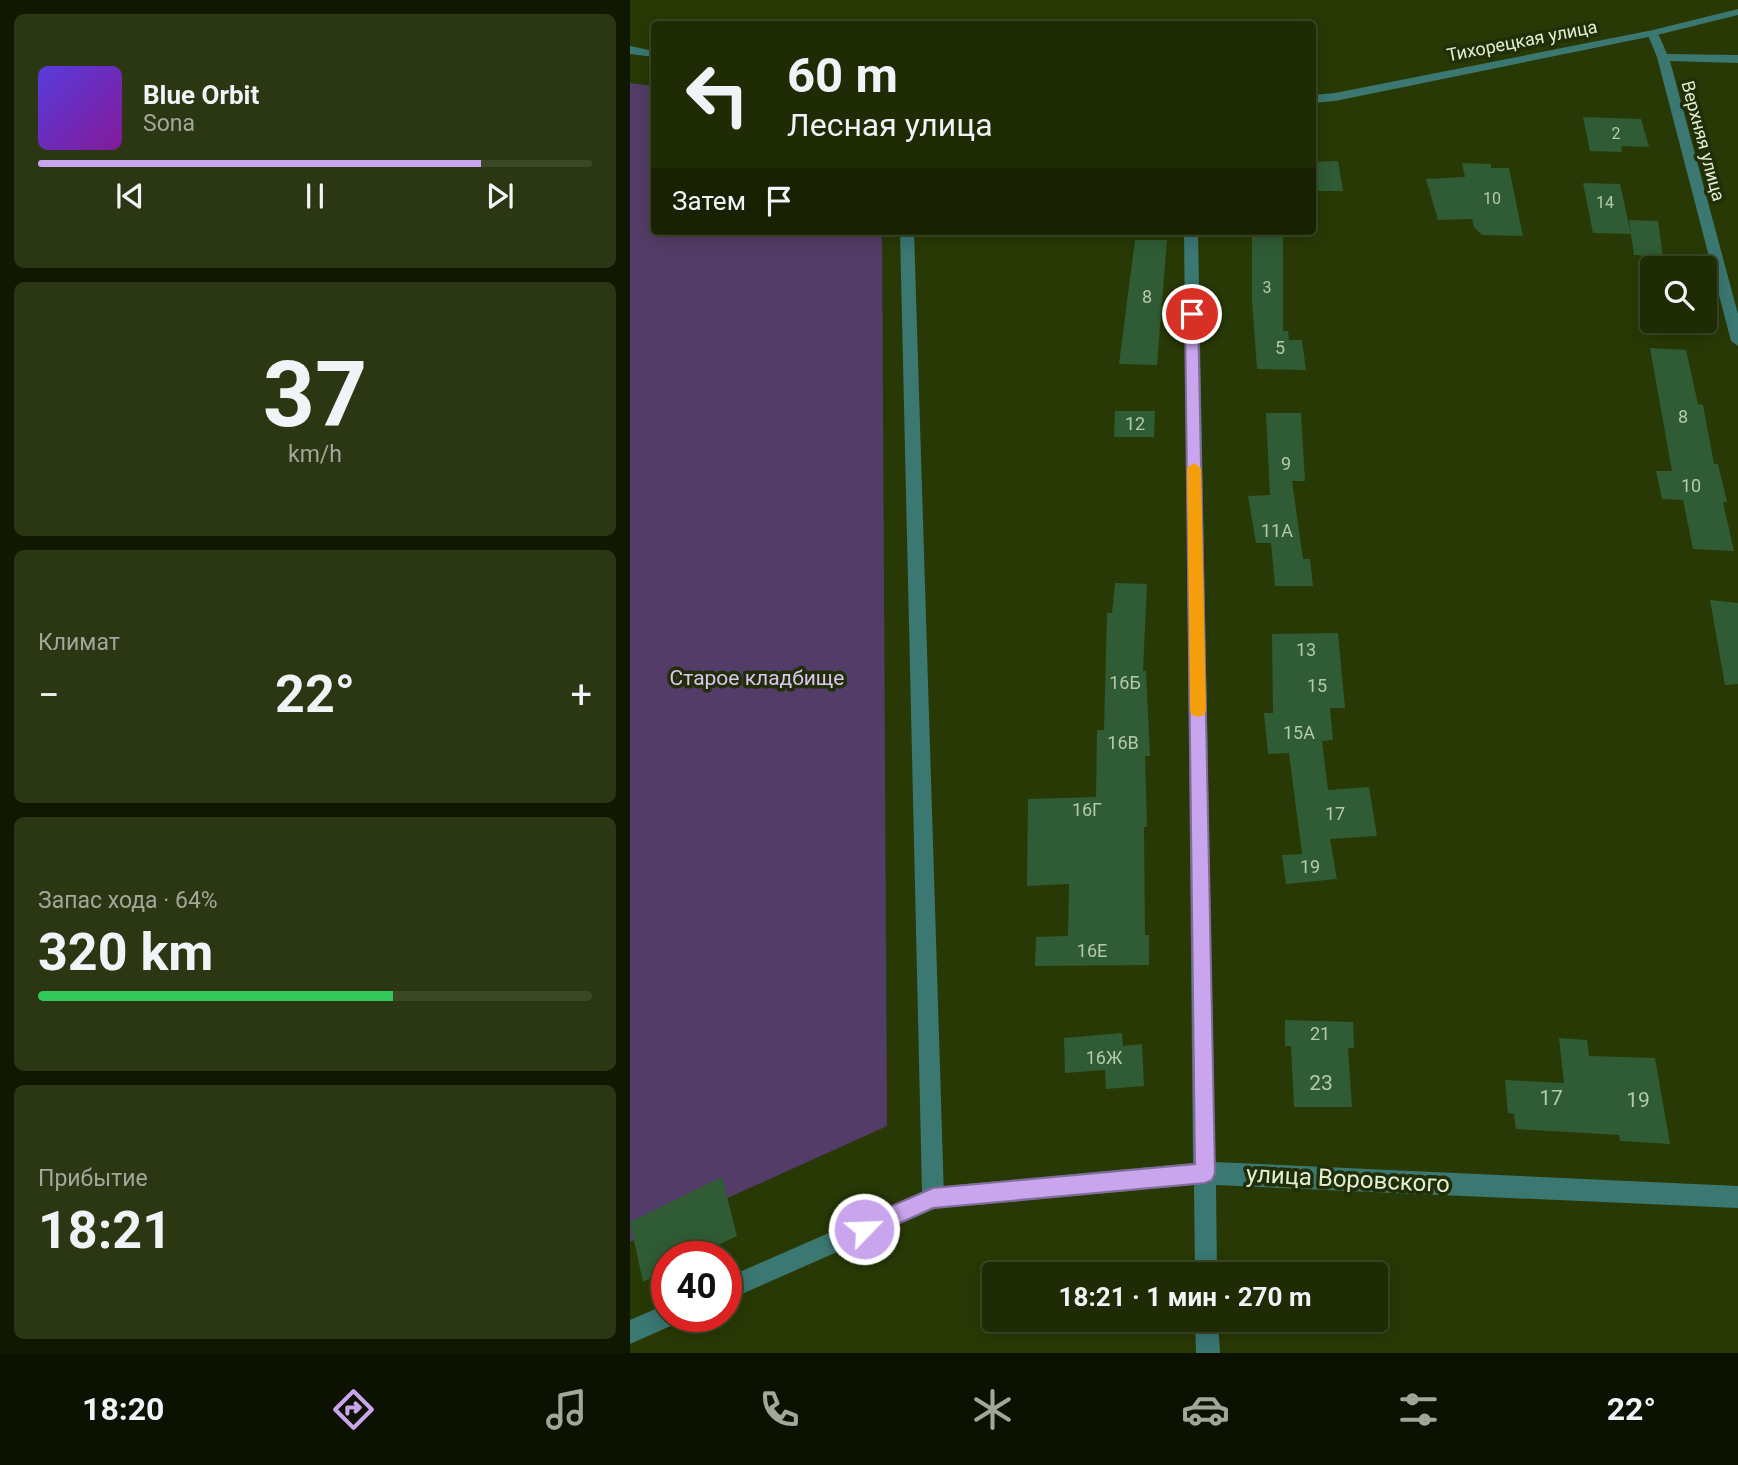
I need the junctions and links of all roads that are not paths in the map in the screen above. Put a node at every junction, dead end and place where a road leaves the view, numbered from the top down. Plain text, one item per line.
1 (1738, 12) edge
2 (1653, 33) junction
3 (630, 50) edge
4 (651, 54) edge
5 (1663, 57) junction
6 (1738, 59) edge
7 (1316, 99) edge
8 (907, 235) edge
9 (1191, 235) edge
10 (1738, 341) edge
11 (1205, 1173) junction
12 (1738, 1197) edge
13 (933, 1198) junction
14 (1206, 1262) edge
15 (742, 1283) edge
16 (651, 1323) edge
17 (630, 1332) edge
18 (1207, 1332) edge
19 (1208, 1353) edge

1 - 2 street, Тихорецкая улица
2 - 5 street, Верхняя улица
2 - 7 street, Тихорецкая улица
3 - 4 street
5 - 6 street
5 - 10 street, Верхняя улица
8 - 13 street
9 - 11 street
11 - 12 street, улица Воровского
11 - 13 street, улица Воровского
11 - 14 street
13 - 15 street, улица Воровского
16 - 17 street
18 - 19 street

